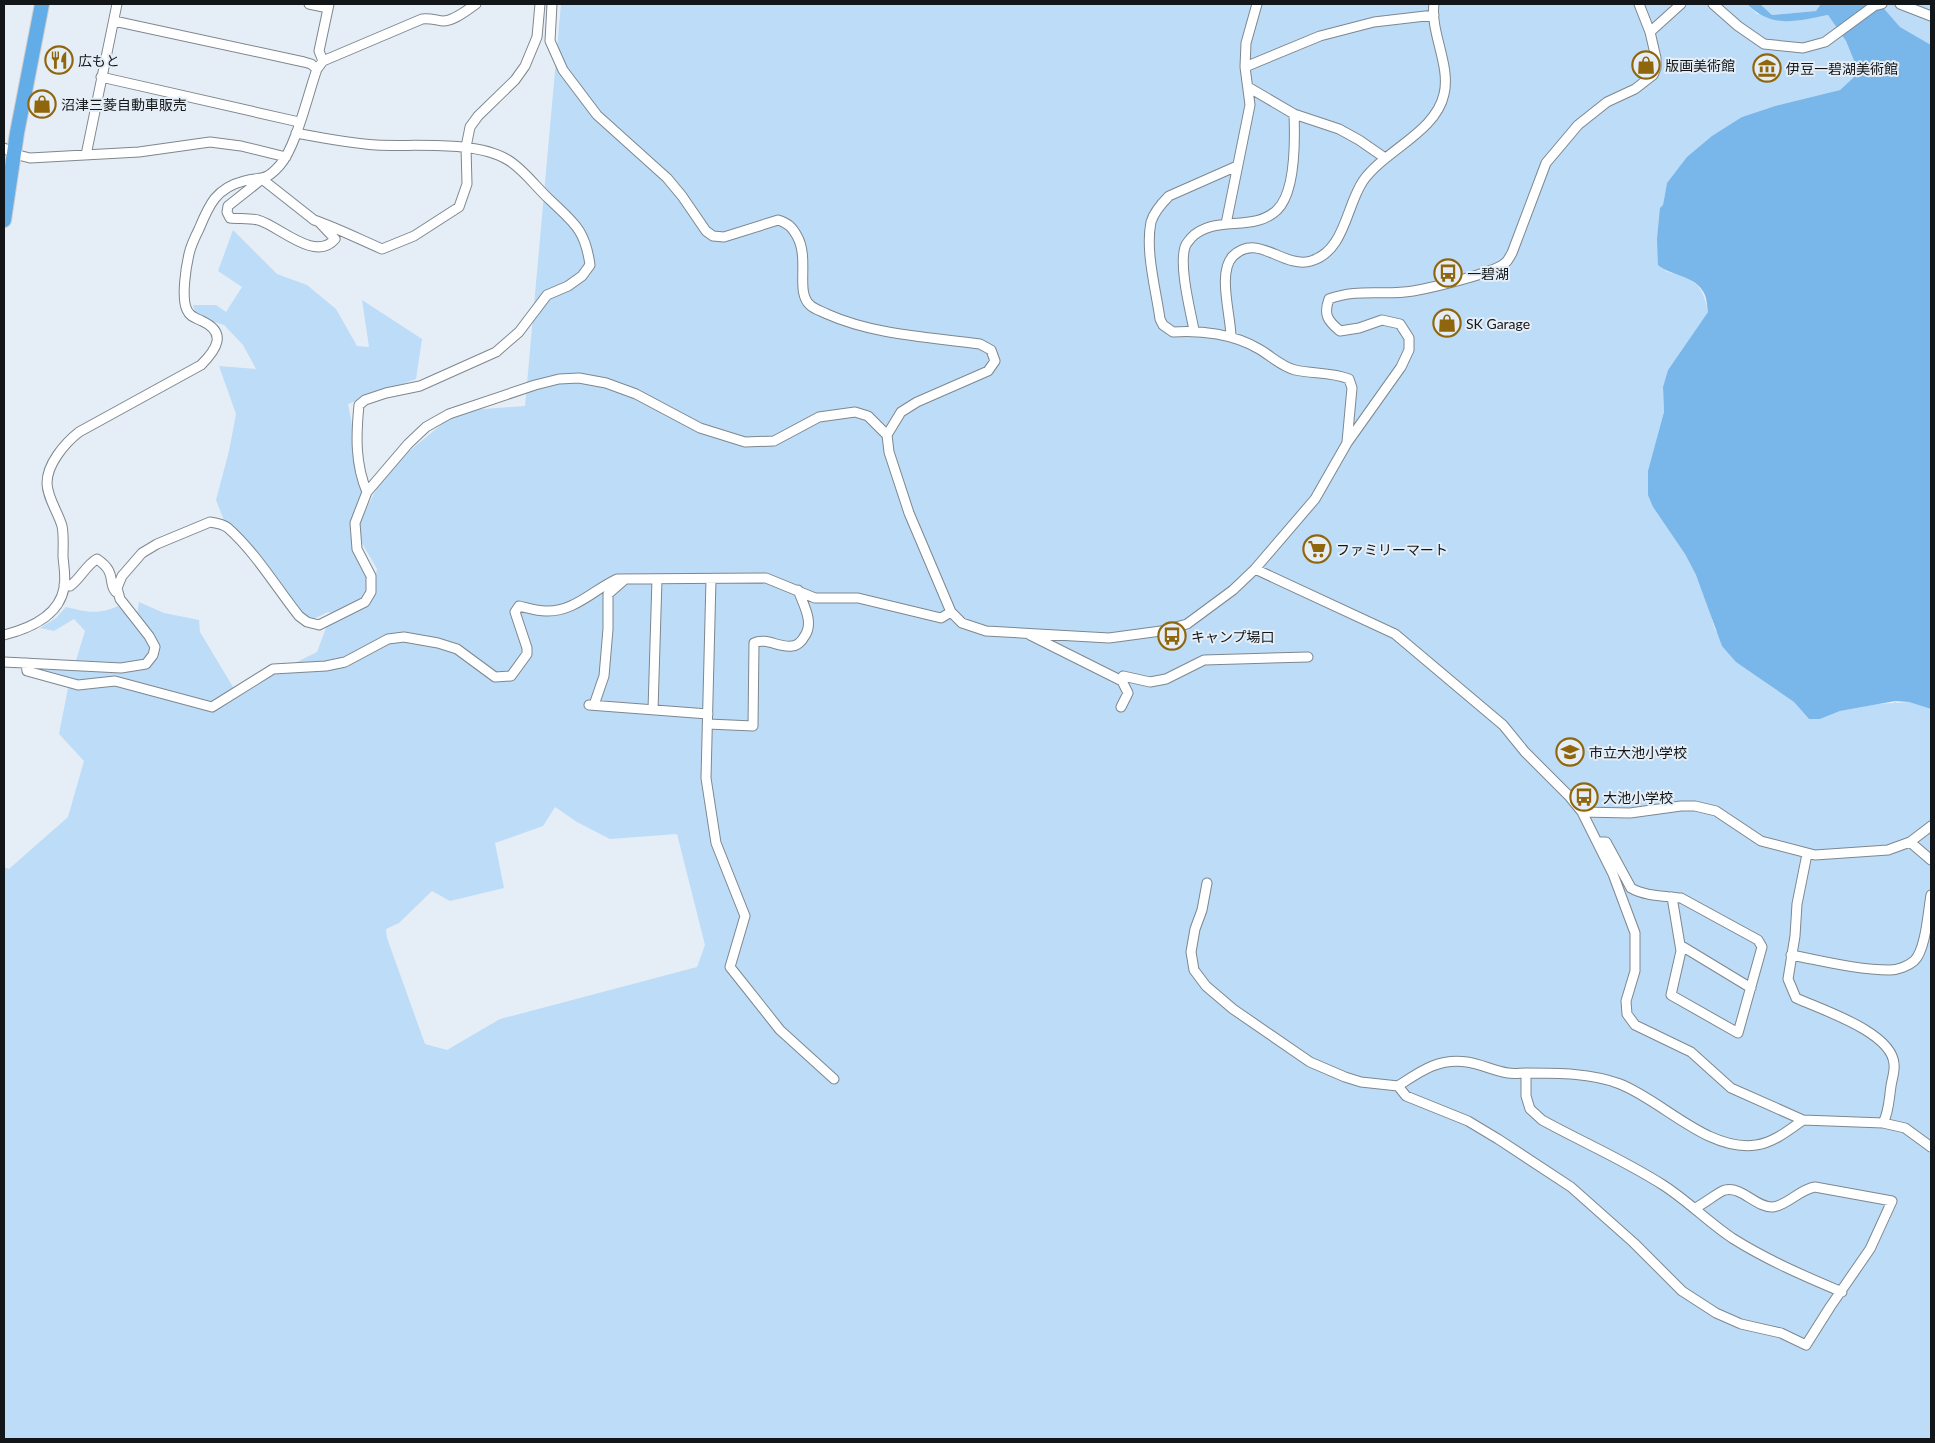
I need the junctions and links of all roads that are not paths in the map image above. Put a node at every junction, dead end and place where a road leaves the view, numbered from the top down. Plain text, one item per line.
1 (42, 4) edge
2 (117, 4) edge
3 (309, 4) edge
4 (476, 4) edge
5 (540, 4) edge
6 (552, 4) edge
7 (1257, 4) edge
8 (1434, 4) edge
9 (1639, 4) edge
10 (1682, 4) edge
11 (1712, 4) edge
12 (1900, 4) edge
13 (1878, 5) edge
14 (328, 6) edge
15 (1434, 15) junction
16 (1931, 16) edge
17 (114, 20) junction
18 (1650, 32) junction
19 (322, 60) junction
20 (1245, 67) junction
21 (317, 69) junction
22 (101, 77) junction
23 (1248, 87) junction
24 (1294, 114) junction
25 (299, 122) junction
26 (296, 133) junction
27 (466, 147) junction
28 (9, 151) edge
29 (86, 155) junction
30 (286, 157) junction
31 (1384, 158) junction
32 (1237, 166) junction
33 (262, 179) junction
34 (4, 220) edge
35 (319, 222) junction
36 (1226, 224) junction
37 (1194, 330) junction
38 (1231, 337) junction
39 (887, 435) junction
40 (1347, 443) junction
41 (367, 492) junction
42 (1255, 569) junction
43 (658, 579) junction
44 (711, 579) junction
45 (624, 580) junction
46 (64, 585) junction
47 (798, 590) junction
48 (119, 594) junction
49 (951, 612) junction
50 (1028, 634) junction
51 (4, 635) edge
52 (1308, 657) dead end
53 (4, 662) edge
54 (26, 663) junction
55 (1122, 681) junction
56 (1121, 707) dead end
57 (653, 710) junction
58 (708, 714) junction
59 (708, 724) junction
60 (1582, 812) junction
61 (1931, 826) edge
62 (1597, 842) junction
63 (1910, 842) junction
64 (1807, 854) junction
65 (1931, 860) edge
66 (1207, 883) dead end
67 (1931, 895) edge
68 (1672, 897) junction
69 (1680, 945) junction
70 (1791, 955) junction
71 (1751, 988) junction
72 (1526, 1073) junction
73 (834, 1079) dead end
74 (1398, 1086) junction
75 (1803, 1120) junction
76 (1883, 1123) junction
77 (1931, 1147) edge
78 (1695, 1208) junction
79 (1842, 1292) junction

1 - 28 highway
2 - 17 street
3 - 14 street
4 - 19 street
5 - 27 street
6 - 39 street
7 - 20 street
8 - 15 street
9 - 18 street
10 - 18 street
11 - 13 street
12 - 16 street
14 - 19 street
15 - 20 street
15 - 31 street
17 - 21 street
17 - 22 street
18 - 40 street
19 - 21 street
20 - 23 street
21 - 25 street
22 - 25 street
22 - 29 street
23 - 24 street
23 - 32 street
24 - 31 street
24 - 36 street
25 - 26 street
26 - 27 street
26 - 30 street
27 - 35 street
27 - 41 street
28 - 29 street
28 - 34 highway
29 - 30 street
30 - 33 street
31 - 38 street
32 - 36 street
32 - 37 street
33 - 35 street
33 - 35 street
33 - 46 street
36 - 37 street
37 - 38 street
38 - 40 street
39 - 41 street
39 - 49 street
40 - 42 street
41 - 48 street
42 - 50 street
42 - 60 street
43 - 44 street
43 - 45 street
43 - 57 street
44 - 47 street
44 - 58 street
45 - 54 street
45 - 57 street
46 - 48 street
46 - 51 street
47 - 49 street
47 - 59 street
48 - 54 street
49 - 50 street
50 - 55 street
52 - 55 street
53 - 54 street
55 - 56 street
57 - 58 street
58 - 59 street
59 - 73 street
60 - 62 street
60 - 64 street
61 - 63 street
62 - 68 street
62 - 75 street
63 - 64 street
63 - 65 street
64 - 70 street
66 - 74 street
67 - 70 street
68 - 69 street
68 - 71 street
69 - 71 street
69 - 71 street
70 - 76 street
72 - 74 street
72 - 75 street
72 - 78 street
74 - 79 street
75 - 76 street
76 - 77 street
78 - 79 street
78 - 79 street

